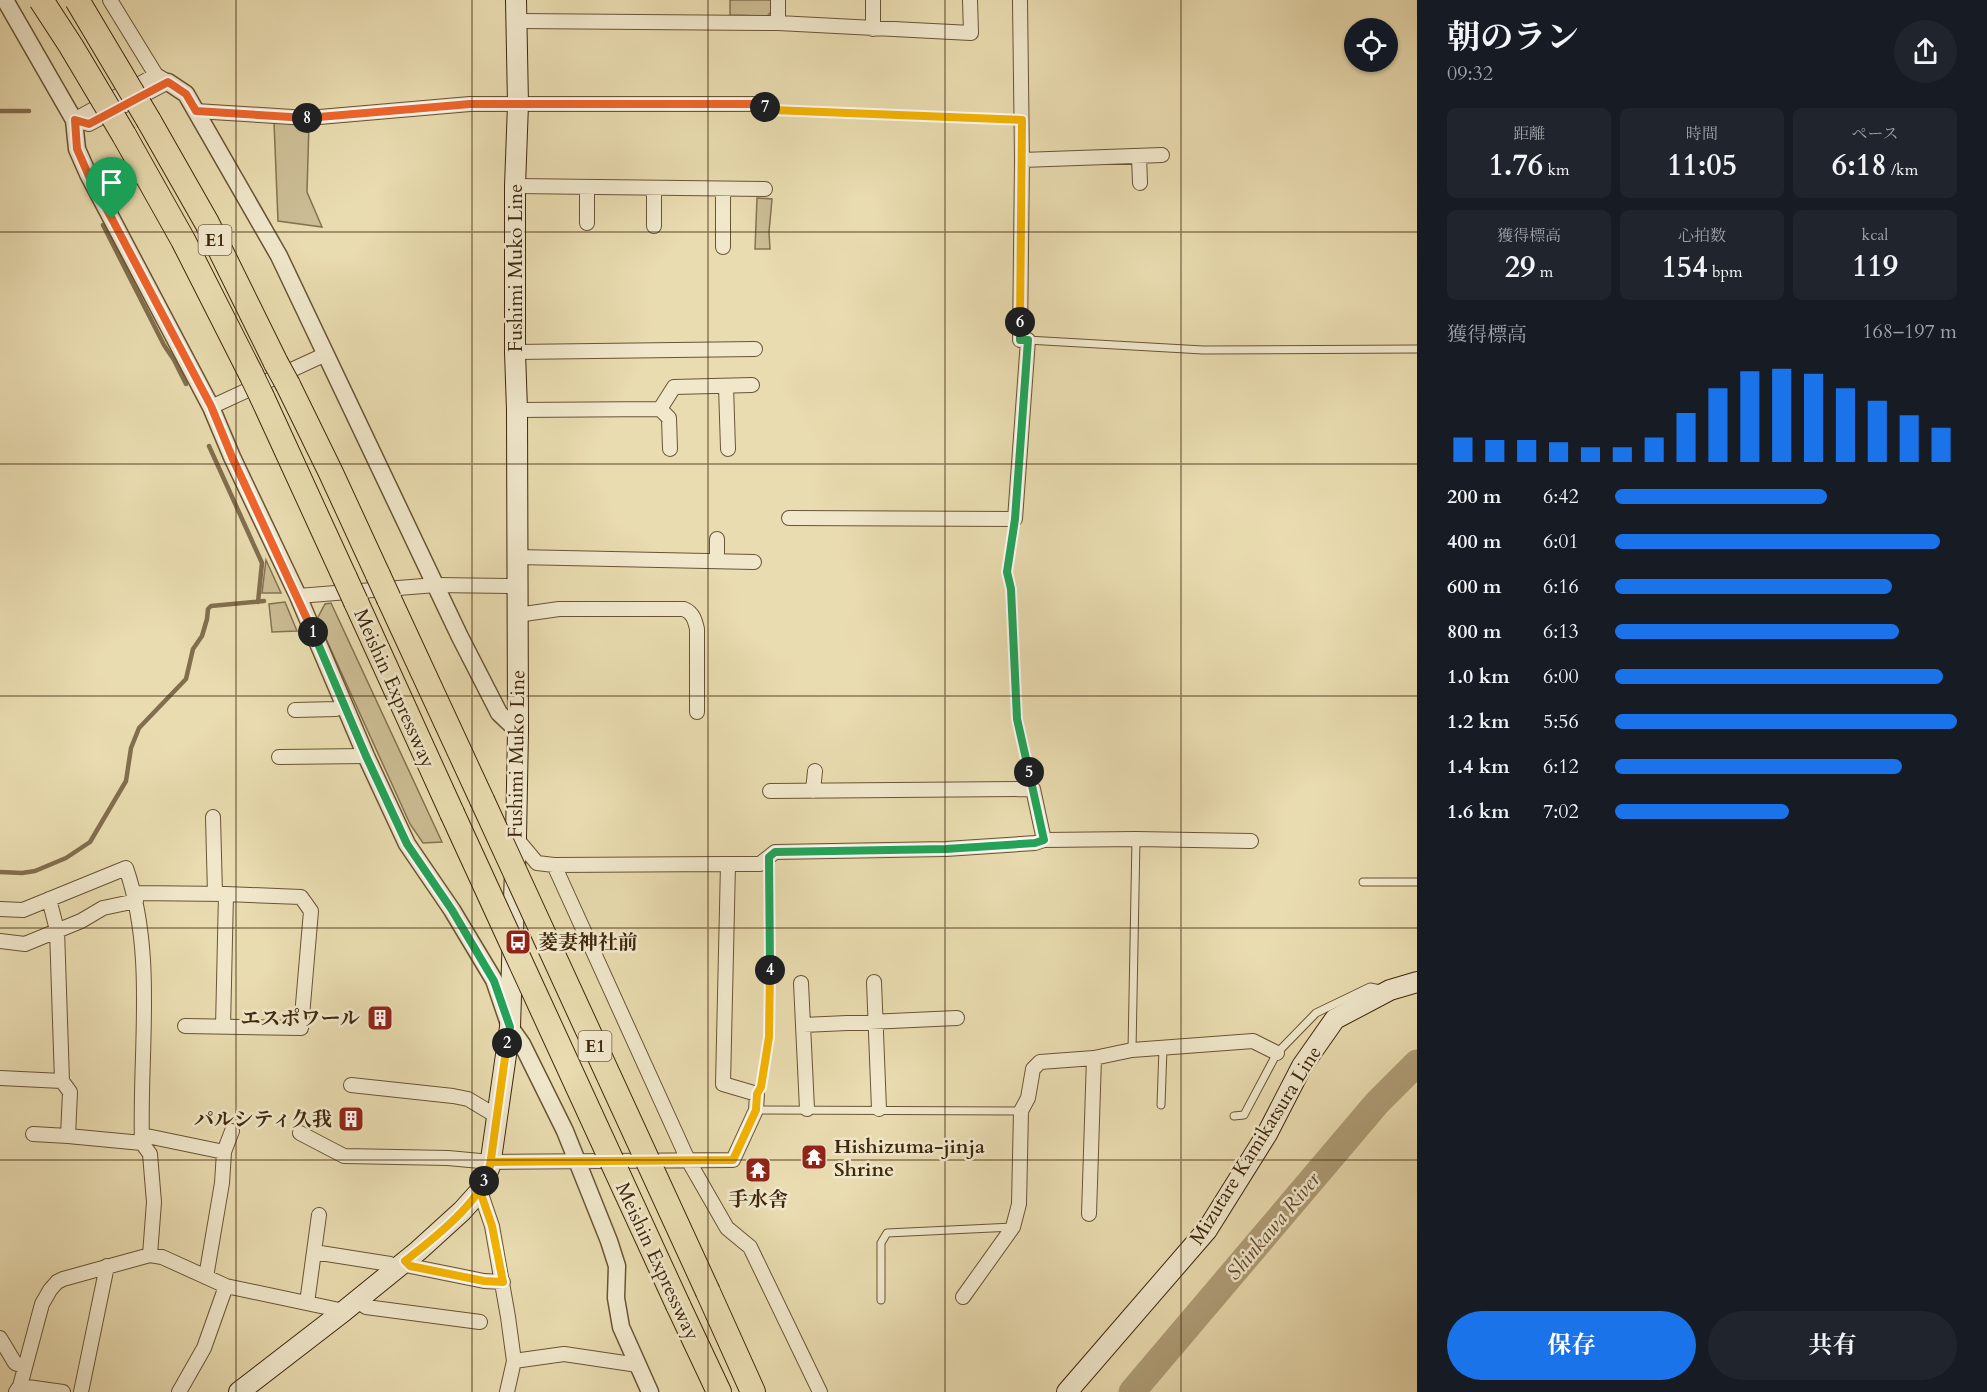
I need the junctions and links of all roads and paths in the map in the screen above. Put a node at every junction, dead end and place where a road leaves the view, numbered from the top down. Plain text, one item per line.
1 (5, 0) edge
2 (41, 0) edge
3 (77, 0) edge
4 (110, 0) edge
5 (516, 0) edge
6 (778, 0) edge
7 (873, 0) edge
8 (970, 0) edge
9 (1020, 0) edge
10 (517, 21) junction
11 (778, 22) junction
12 (873, 29) junction
13 (162, 79) junction
14 (518, 104) junction
15 (758, 104) joint
16 (196, 111) junction
17 (75, 120) junction
18 (1022, 120) junction
19 (1162, 155) dead end
20 (1139, 156) junction
21 (1022, 160) junction
22 (1140, 183) dead end
23 (514, 186) junction
24 (587, 187) junction
25 (654, 188) junction
26 (723, 189) junction
27 (765, 189) dead end
28 (587, 223) dead end
29 (654, 226) dead end
30 (723, 247) dead end
31 (1024, 340) junction
32 (755, 349) dead end
33 (1417, 349) edge
34 (514, 352) junction
35 (326, 354) junction
36 (752, 385) dead end
37 (726, 386) junction
38 (211, 406) junction
39 (517, 410) junction
40 (660, 410) junction
41 (670, 449) dead end
42 (729, 449) dead end
43 (789, 518) dead end
44 (1015, 519) junction
45 (717, 539) dead end
46 (517, 557) junction
47 (717, 561) junction
48 (754, 562) dead end
49 (436, 585) junction
50 (517, 586) junction
51 (298, 596) junction
52 (517, 615) junction
53 (344, 705) junction
54 (295, 710) dead end
55 (697, 712) dead end
56 (518, 731) junction
57 (366, 756) junction
58 (279, 757) dead end
59 (815, 771) dead end
60 (1034, 789) junction
61 (770, 791) dead end
62 (813, 791) junction
63 (213, 817) dead end
64 (516, 837) junction
65 (1136, 839) junction
66 (1044, 840) junction
67 (1251, 841) dead end
68 (769, 857) junction
69 (729, 864) junction
70 (554, 865) junction
71 (1363, 882) dead end
72 (1417, 882) edge
73 (221, 894) junction
74 (136, 897) junction
75 (49, 899) junction
76 (0, 909) edge
77 (57, 930) junction
78 (0, 941) edge
79 (874, 982) dead end
80 (801, 983) dead end
81 (1408, 983) edge
82 (957, 1018) dead end
83 (876, 1022) junction
84 (803, 1025) junction
85 (185, 1026) dead end
86 (223, 1027) junction
87 (510, 1027) junction
88 (1163, 1048) junction
89 (1132, 1050) junction
90 (1277, 1053) junction
91 (1094, 1058) junction
92 (0, 1078) edge
93 (62, 1081) junction
94 (351, 1085) dead end
95 (757, 1094) junction
96 (1161, 1105) dead end
97 (807, 1109) junction
98 (879, 1109) junction
99 (756, 1110) junction
100 (1021, 1111) junction
101 (1234, 1116) dead end
102 (498, 1117) junction
103 (232, 1131) dead end
104 (300, 1133) dead end
105 (33, 1134) dead end
106 (68, 1136) junction
107 (142, 1139) junction
108 (224, 1152) junction
109 (688, 1160) junction
110 (577, 1161) junction
111 (491, 1162) junction
112 (480, 1191) junction
113 (1089, 1214) dead end
114 (319, 1215) dead end
115 (1013, 1227) junction
116 (314, 1252) junction
117 (150, 1255) junction
118 (107, 1266) junction
119 (400, 1266) junction
120 (206, 1276) junction
121 (503, 1282) junction
122 (226, 1286) junction
123 (963, 1297) dead end
124 (881, 1300) dead end
125 (306, 1303) junction
126 (351, 1306) junction
127 (480, 1322) dead end
128 (0, 1338) edge
129 (514, 1361) junction
130 (638, 1365) junction
131 (25, 1367) junction
132 (18, 1389) edge
133 (63, 1392) edge
134 (81, 1392) edge
135 (179, 1392) edge
136 (239, 1392) edge
137 (507, 1392) edge
138 (651, 1392) edge
139 (719, 1392) edge
140 (753, 1392) edge
141 (820, 1392) edge
142 (1067, 1392) edge

1 - 17 street
2 - 139 highway, Meishin Expressway / E1, bridge
3 - 140 highway, Meishin Expressway / E1, bridge
4 - 13 street
5 - 10 main road, Fushimi Muko Line
6 - 11 street
7 - 12 street
8 - 12 street
9 - 18 street
10 - 11 street
10 - 14 main road, Fushimi Muko Line
11 - 12 street
13 - 16 street
13 - 17 street
14 - 15 street
14 - 16 street
14 - 23 main road, Fushimi Muko Line
15 - 18 lane
16 - 35 street
17 - 38 street
18 - 21 street
19 - 20 street
20 - 21 street
20 - 22 street
21 - 31 street
23 - 24 street
23 - 34 main road, Fushimi Muko Line
24 - 25 street
24 - 28 street
25 - 26 street
25 - 29 street
26 - 27 street
26 - 30 street
31 - 33 lane
31 - 44 street
32 - 34 street
34 - 39 main road, Fushimi Muko Line
35 - 38 street
35 - 49 street
36 - 37 street
37 - 40 street
37 - 42 street
38 - 51 street
39 - 40 street
39 - 46 main road, Fushimi Muko Line
40 - 41 street
43 - 44 street
44 - 60 lane
45 - 47 street
46 - 47 street
46 - 50 main road, Fushimi Muko Line
47 - 48 street
49 - 50 street
49 - 51 street
49 - 56 street
50 - 52 main road, Fushimi Muko Line
51 - 53 street
52 - 55 street
52 - 56 main road, Fushimi Muko Line
53 - 54 street
53 - 57 street
56 - 64 main road, Fushimi Muko Line
57 - 58 street
57 - 87 street
59 - 62 street
60 - 62 street
60 - 66 street
61 - 62 street
63 - 73 street
64 - 70 street
64 - 87 main road, Fushimi Muko Line
65 - 66 street
65 - 67 street
65 - 89 lane
66 - 68 street
68 - 69 street
68 - 95 lane
69 - 70 street
69 - 95 street
70 - 109 street
71 - 72 lane
73 - 74 street
73 - 86 street
73 - 86 street
74 - 75 street
74 - 77 street
74 - 107 street
75 - 76 street
75 - 77 street
77 - 78 street
77 - 93 street
79 - 83 street
80 - 84 street
81 - 90 lane
81 - 142 main road, Mizutare Kamikatsura Line
82 - 83 street
83 - 84 street
83 - 98 street
84 - 97 street
85 - 86 street
87 - 102 main road, Fushimi Muko Line
87 - 110 street
88 - 89 street
88 - 90 street
88 - 96 lane
89 - 91 street
90 - 101 lane
91 - 100 street
91 - 113 street
92 - 93 street
93 - 106 street
94 - 102 street
95 - 99 street
97 - 98 lane
97 - 99 lane
98 - 100 lane
99 - 109 street
100 - 115 street
102 - 111 main road, Fushimi Muko Line
103 - 108 street
104 - 111 street
105 - 106 street
106 - 107 street
107 - 108 street
107 - 117 street
108 - 120 street
109 - 110 street
109 - 141 street
110 - 111 street
110 - 130 street
111 - 112 main road, Fushimi Muko Line
112 - 119 main road, Fushimi Muko Line
112 - 121 street
114 - 116 street
115 - 123 street
115 - 124 lane
116 - 119 street
116 - 125 street
117 - 118 street
117 - 120 street
118 - 131 street
118 - 134 street
119 - 121 street
119 - 126 main road, Fushimi Muko Line
120 - 122 street
121 - 129 street
122 - 125 street
122 - 135 street
125 - 126 street
126 - 127 street
126 - 136 main road, Fushimi Muko Line
128 - 131 street
129 - 130 street
129 - 137 street
130 - 138 street
131 - 132 street
132 - 133 street

